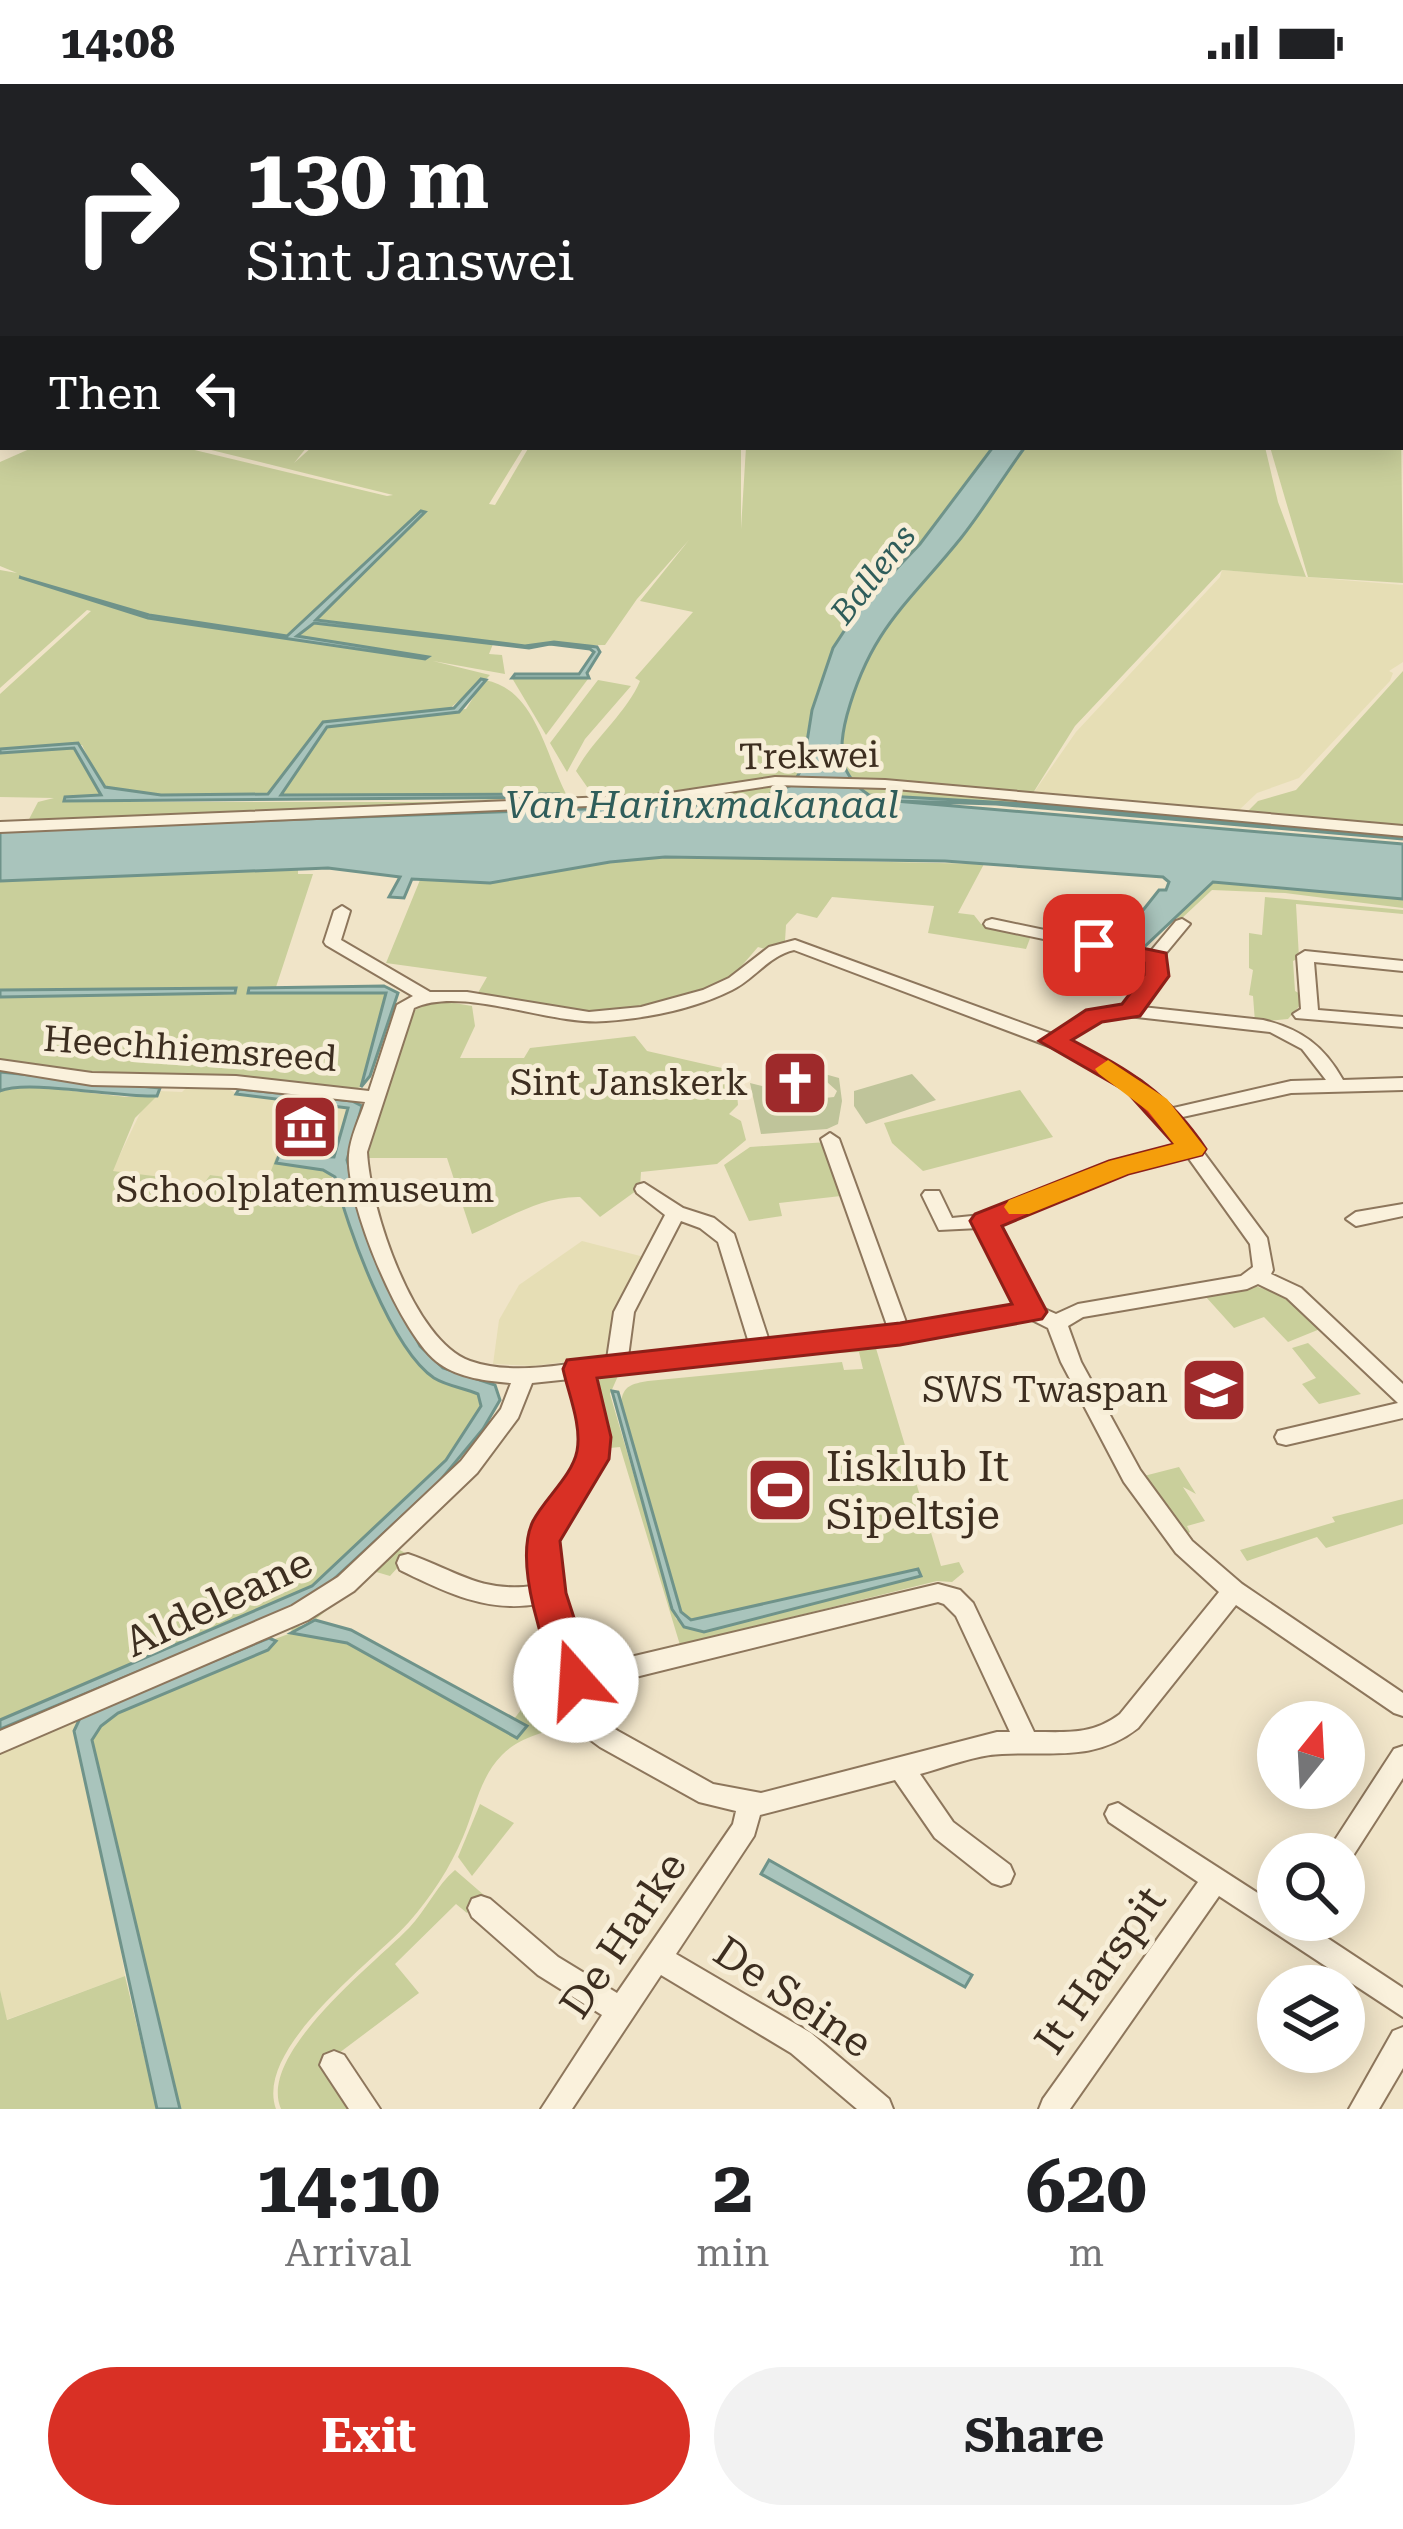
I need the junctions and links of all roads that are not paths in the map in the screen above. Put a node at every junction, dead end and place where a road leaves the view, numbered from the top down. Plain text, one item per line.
1 (0, 827) edge
2 (1403, 831) edge
3 (342, 911) dead end
4 (992, 924) dead end
5 (1182, 924) dead end
6 (1157, 958) junction
7 (1403, 966) edge
8 (424, 995) junction
9 (1131, 1010) junction
10 (1310, 1012) junction
11 (1403, 1022) edge
12 (1287, 1030) junction
13 (1052, 1041) junction
14 (0, 1065) edge
15 (1403, 1084) edge
16 (1337, 1085) junction
17 (375, 1097) junction
18 (1167, 1115) junction
19 (830, 1139) dead end
20 (1192, 1149) junction
21 (644, 1189) dead end
22 (932, 1195) dead end
23 (1403, 1210) edge
24 (676, 1213) junction
25 (1356, 1219) dead end
26 (985, 1221) junction
27 (1258, 1276) junction
28 (1031, 1312) junction
29 (1057, 1323) junction
30 (900, 1334) junction
31 (761, 1348) junction
32 (617, 1363) junction
33 (578, 1369) junction
34 (524, 1376) junction
35 (1403, 1397) edge
36 (1403, 1410) edge
37 (1286, 1437) dead end
38 (408, 1563) dead end
39 (1234, 1591) junction
40 (548, 1593) junction
41 (576, 1680) junction
42 (1403, 1706) edge
43 (1026, 1741) junction
44 (0, 1742) edge
45 (1403, 1757) edge
46 (902, 1769) junction
47 (750, 1804) junction
48 (1118, 1814) dead end
49 (1354, 1833) edge
50 (1001, 1874) dead end
51 (1216, 1879) junction
52 (1257, 1903) edge
53 (481, 1908) dead end
54 (1316, 1941) edge
55 (658, 1958) junction
56 (1403, 2004) edge
57 (622, 2012) junction
58 (1403, 2041) edge
59 (334, 2065) dead end
60 (366, 2109) edge
61 (556, 2109) edge
62 (879, 2109) edge
63 (1053, 2109) edge
64 (1363, 2109) edge

1 - 2 street, Trekwei
3 - 8 street
4 - 6 street
5 - 6 street
6 - 9 street
7 - 10 street
8 - 13 street
8 - 17 street
9 - 12 street
9 - 13 street
10 - 11 street
10 - 12 street
12 - 16 street
13 - 18 street
14 - 17 street, Heechhiemsreed
15 - 16 street
16 - 18 street
17 - 34 street
18 - 20 street
19 - 30 street
20 - 26 street
20 - 27 street
21 - 24 street
22 - 26 street
23 - 25 street
24 - 31 street
24 - 32 street
26 - 28 street
27 - 29 street
27 - 35 street
28 - 29 street
28 - 30 street
29 - 39 street
30 - 31 street
31 - 32 street
32 - 33 street
33 - 34 street
33 - 40 street
34 - 44 street, Aldeleane
36 - 37 street
38 - 40 street
39 - 42 street
39 - 43 street
40 - 41 street
41 - 43 street
41 - 47 street
43 - 46 street
45 - 49 street
46 - 47 street
46 - 50 street
47 - 55 street, De Harke
48 - 51 street
51 - 52 street
51 - 63 street, It Harspit
53 - 57 street
54 - 56 street
55 - 57 street, De Harke
55 - 62 street, De Seine
57 - 61 street, De Harke
58 - 64 street
59 - 60 street

